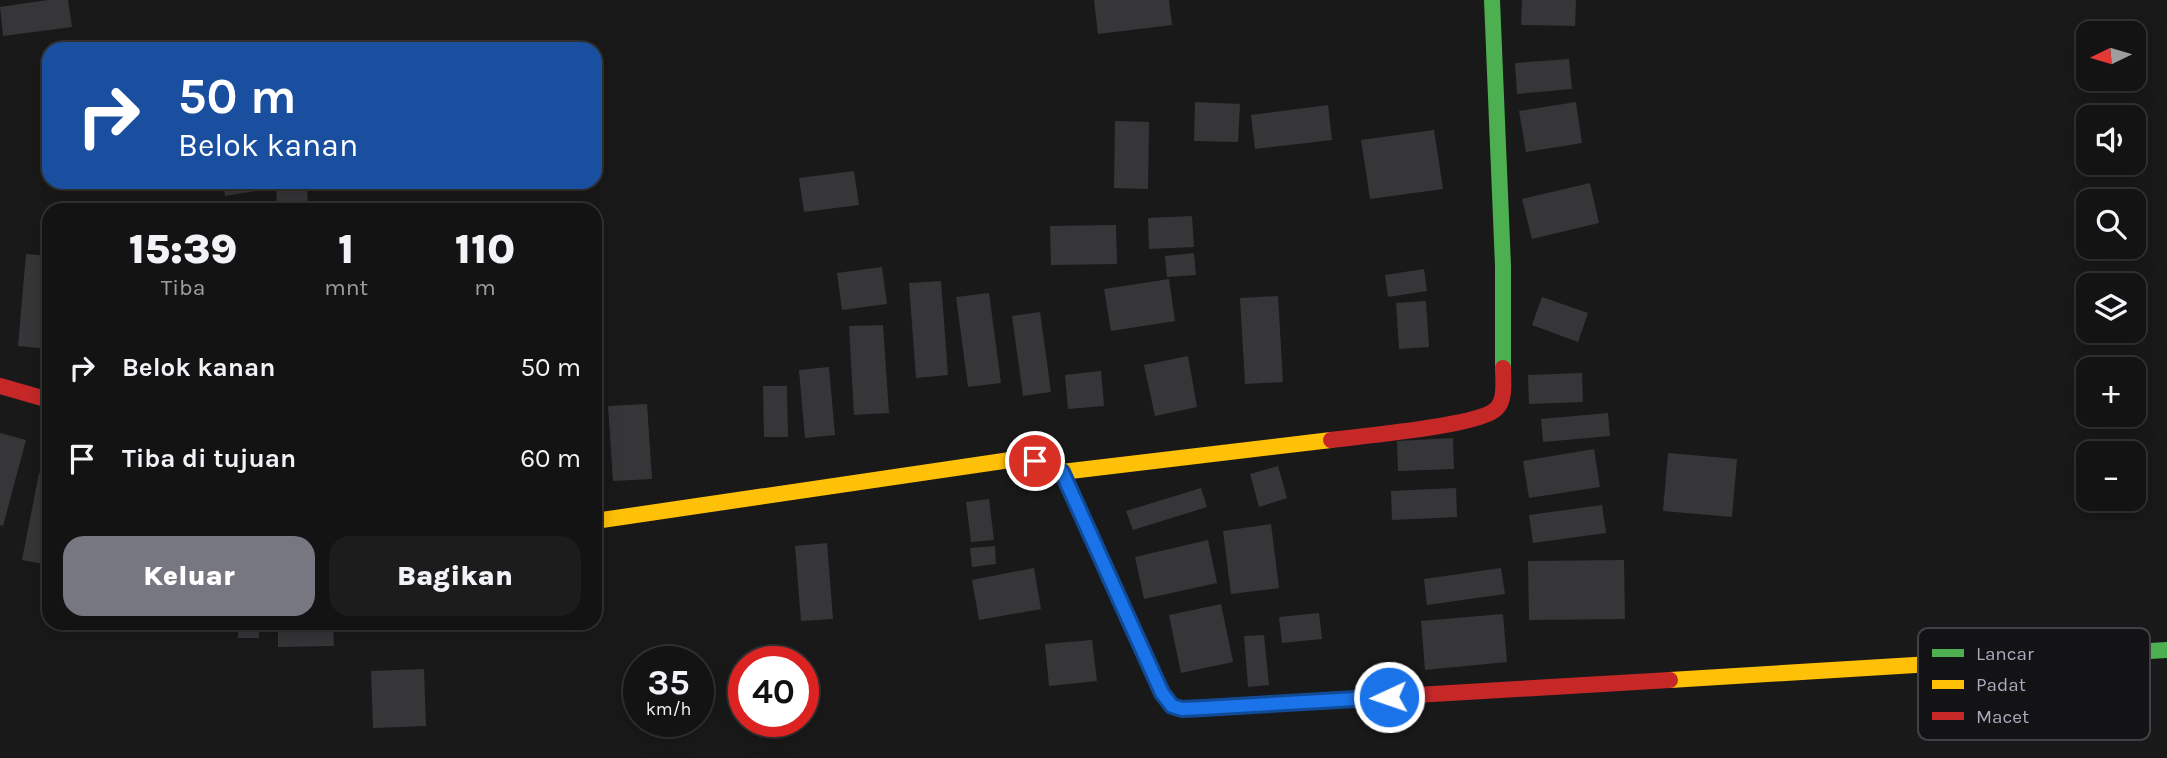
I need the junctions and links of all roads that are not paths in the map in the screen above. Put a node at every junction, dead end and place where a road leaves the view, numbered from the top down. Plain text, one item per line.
1 (1492, 0) edge
2 (0, 386) edge
3 (42, 398) edge
4 (1062, 472) junction
5 (602, 520) edge
6 (1918, 665) edge

1 - 4 street
2 - 3 street
4 - 5 street
4 - 6 street

